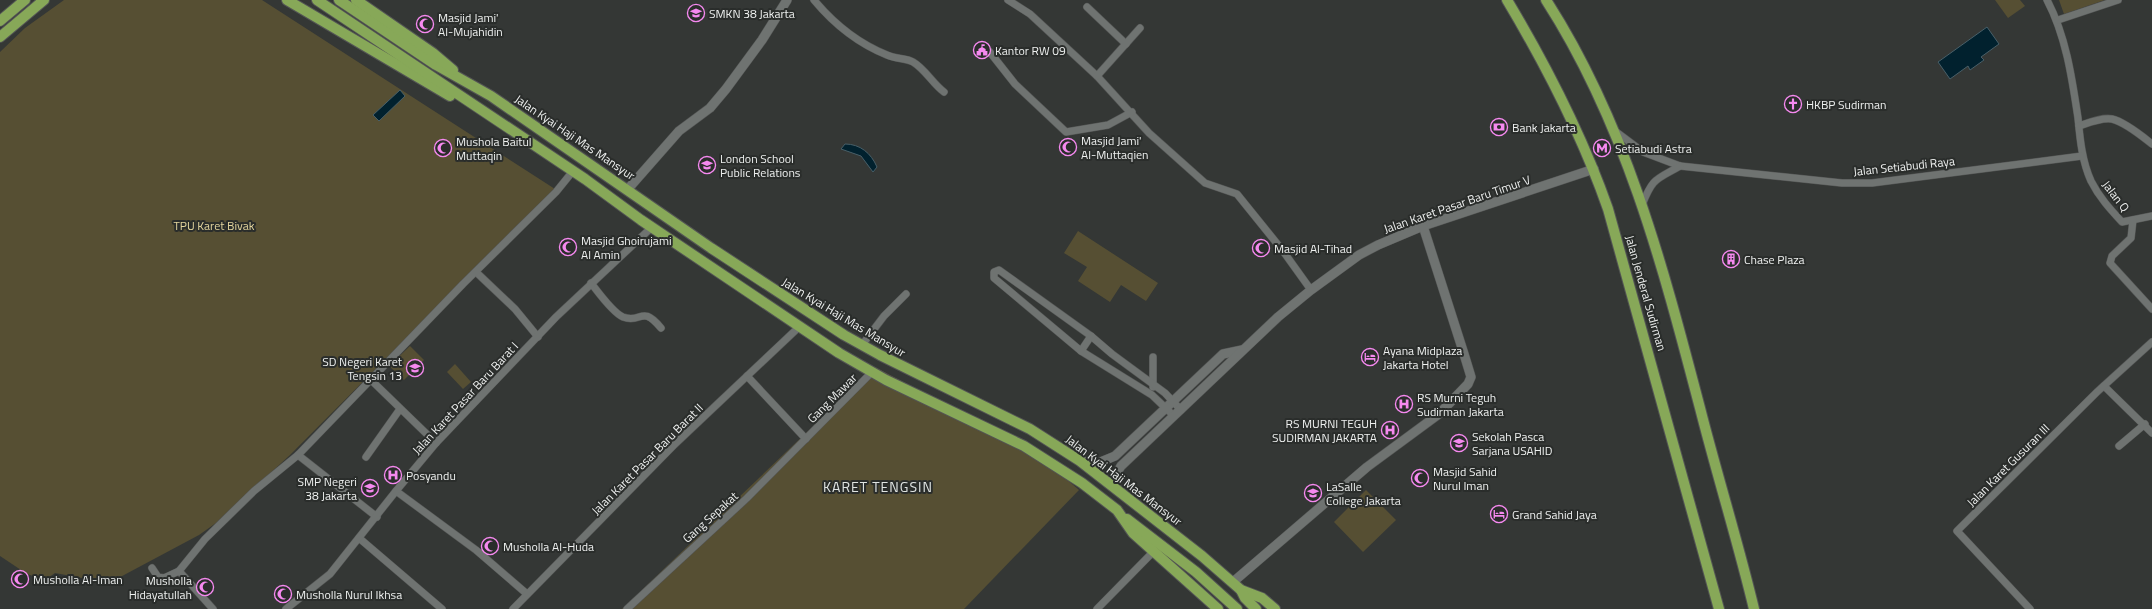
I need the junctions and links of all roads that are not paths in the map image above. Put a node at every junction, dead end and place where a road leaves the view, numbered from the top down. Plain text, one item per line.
1 (25, 0) edge
2 (44, 0) edge
3 (287, 0) edge
4 (317, 0) edge
5 (338, 0) edge
6 (356, 0) edge
7 (787, 0) edge
8 (814, 0) edge
9 (1008, 0) edge
10 (1507, 0) edge
11 (1546, 0) edge
12 (2047, 0) edge
13 (2118, 0) edge
14 (1087, 7) dead end
15 (0, 20) edge
16 (2058, 20) junction
17 (1140, 28) dead end
18 (0, 37) edge
19 (1126, 44) junction
20 (989, 51) dead end
21 (1097, 76) junction
22 (462, 78) junction
23 (944, 92) dead end
24 (484, 112) junction
25 (1132, 112) junction
26 (2079, 126) junction
27 (1613, 130) junction
28 (2152, 144) edge
29 (2082, 156) junction
30 (1680, 166) junction
31 (1594, 169) junction
32 (573, 171) junction
33 (628, 189) junction
34 (1642, 205) junction
35 (2152, 216) edge
36 (2133, 220) junction
37 (1423, 226) junction
38 (652, 227) junction
39 (476, 272) junction
40 (591, 283) junction
41 (1016, 283) junction
42 (1311, 290) junction
43 (1009, 291) junction
44 (906, 294) dead end
45 (2152, 310) edge
46 (799, 327) junction
47 (661, 328) dead end
48 (1091, 336) junction
49 (538, 337) junction
50 (2152, 342) edge
51 (862, 345) junction
52 (1082, 350) junction
53 (1242, 350) junction
54 (1112, 354) junction
55 (1153, 357) dead end
56 (1106, 365) junction
57 (872, 372) junction
58 (747, 376) junction
59 (370, 379) junction
60 (1153, 384) junction
61 (2104, 386) junction
62 (1152, 395) junction
63 (1169, 405) junction
64 (400, 409) junction
65 (1177, 413) junction
66 (2144, 424) junction
67 (2152, 433) edge
68 (806, 439) junction
69 (436, 443) junction
70 (2119, 446) dead end
71 (298, 455) junction
72 (366, 458) dead end
73 (1080, 461) junction
74 (1110, 484) junction
75 (396, 491) junction
76 (1117, 510) junction
77 (377, 516) junction
78 (359, 538) junction
79 (1154, 551) junction
80 (152, 568) dead end
81 (179, 571) junction
82 (1233, 582) junction
83 (1241, 590) junction
84 (527, 594) junction
85 (213, 609) edge
86 (286, 609) edge
87 (442, 609) edge
88 (513, 609) edge
89 (627, 609) edge
90 (1097, 609) edge
91 (1218, 609) edge
92 (1237, 609) edge
93 (1256, 609) edge
94 (1275, 609) edge
95 (1719, 609) edge
96 (1754, 609) edge
97 (2030, 609) edge

1 - 15 main road
2 - 18 main road
3 - 24 main road
4 - 24 main road
5 - 22 main road, Jalan Kyai Haji Mas Mansyur
6 - 22 main road, Jalan Kyai Haji Mas Mansyur
7 - 33 street
8 - 23 street
9 - 21 street
10 - 31 main road, Jalan Jenderal Sudirman
11 - 27 main road, Jalan Jenderal Sudirman
12 - 16 street
13 - 16 street
14 - 19 street
16 - 26 street
17 - 19 street
19 - 21 street
20 - 25 street
21 - 25 street
22 - 33 main road, Jalan Kyai Haji Mas Mansyur
24 - 32 main road
25 - 42 street
26 - 28 street
26 - 29 street
27 - 30 street, Jalan Setiabudi Raya
27 - 34 main road, Jalan Jenderal Sudirman
29 - 30 street, Jalan Setiabudi Raya
29 - 36 street, Jalan Q
30 - 34 street
31 - 37 street, Jalan Karet Pasar Baru Timur V
31 - 95 main road, Jalan Jenderal Sudirman
32 - 38 main road
32 - 39 street
33 - 51 main road, Jalan Kyai Haji Mas Mansyur
34 - 96 main road, Jalan Jenderal Sudirman
35 - 36 street, Jalan Q
36 - 45 street
37 - 42 street, Jalan Karet Pasar Baru Timur V
37 - 82 street
38 - 40 street, Jalan Karet Pasar Baru Barat I
38 - 46 main road
39 - 49 street
39 - 59 street
40 - 47 street
40 - 49 street, Jalan Karet Pasar Baru Barat I
41 - 43 street
41 - 43 street
41 - 48 street
42 - 53 street, Jalan Karet Pasar Baru Timur V
43 - 52 street
44 - 51 street
46 - 57 main road
46 - 58 street, Jalan Karet Pasar Baru Barat II
48 - 52 street
48 - 54 street
49 - 69 street, Jalan Karet Pasar Baru Barat I
50 - 61 street, Jalan Karet Gusuran III
51 - 73 main road, Jalan Kyai Haji Mas Mansyur
52 - 56 street
53 - 63 street, Jalan Karet Pasar Baru Timur V
53 - 65 street, Jalan Karet Pasar Baru Timur V
54 - 56 street
54 - 60 street
55 - 60 street
56 - 62 street
57 - 68 street, Gang Mawar
57 - 76 main road
58 - 68 street
58 - 84 street, Jalan Karet Pasar Baru Barat II
59 - 64 street
59 - 71 street
60 - 62 street
60 - 63 street
61 - 66 street
61 - 97 street, Jalan Karet Gusuran III
62 - 63 street
63 - 65 street
63 - 73 street, Jalan Karet Pasar Baru Timur V
64 - 69 street
64 - 72 street
65 - 74 street, Jalan Karet Pasar Baru Timur V
66 - 67 street
66 - 70 street
68 - 89 street, Gang Sepakat
69 - 75 street, Jalan Karet Pasar Baru Barat I
71 - 77 street
71 - 81 street
73 - 74 main road, Jalan Kyai Haji Mas Mansyur
74 - 82 main road, Jalan Kyai Haji Mas Mansyur
75 - 77 street, Jalan Karet Pasar Baru Barat I
75 - 84 street
76 - 79 main road
76 - 92 main road
77 - 78 street, Jalan Karet Pasar Baru Barat I
78 - 86 street, Jalan Karet Pasar Baru Barat I
78 - 87 street
79 - 90 street
79 - 91 main road
80 - 81 street
81 - 85 street
82 - 83 main road, Jalan Kyai Haji Mas Mansyur
83 - 93 main road
83 - 94 main road, Jalan Kyai Haji Mas Mansyur
84 - 88 street, Jalan Karet Pasar Baru Barat II

